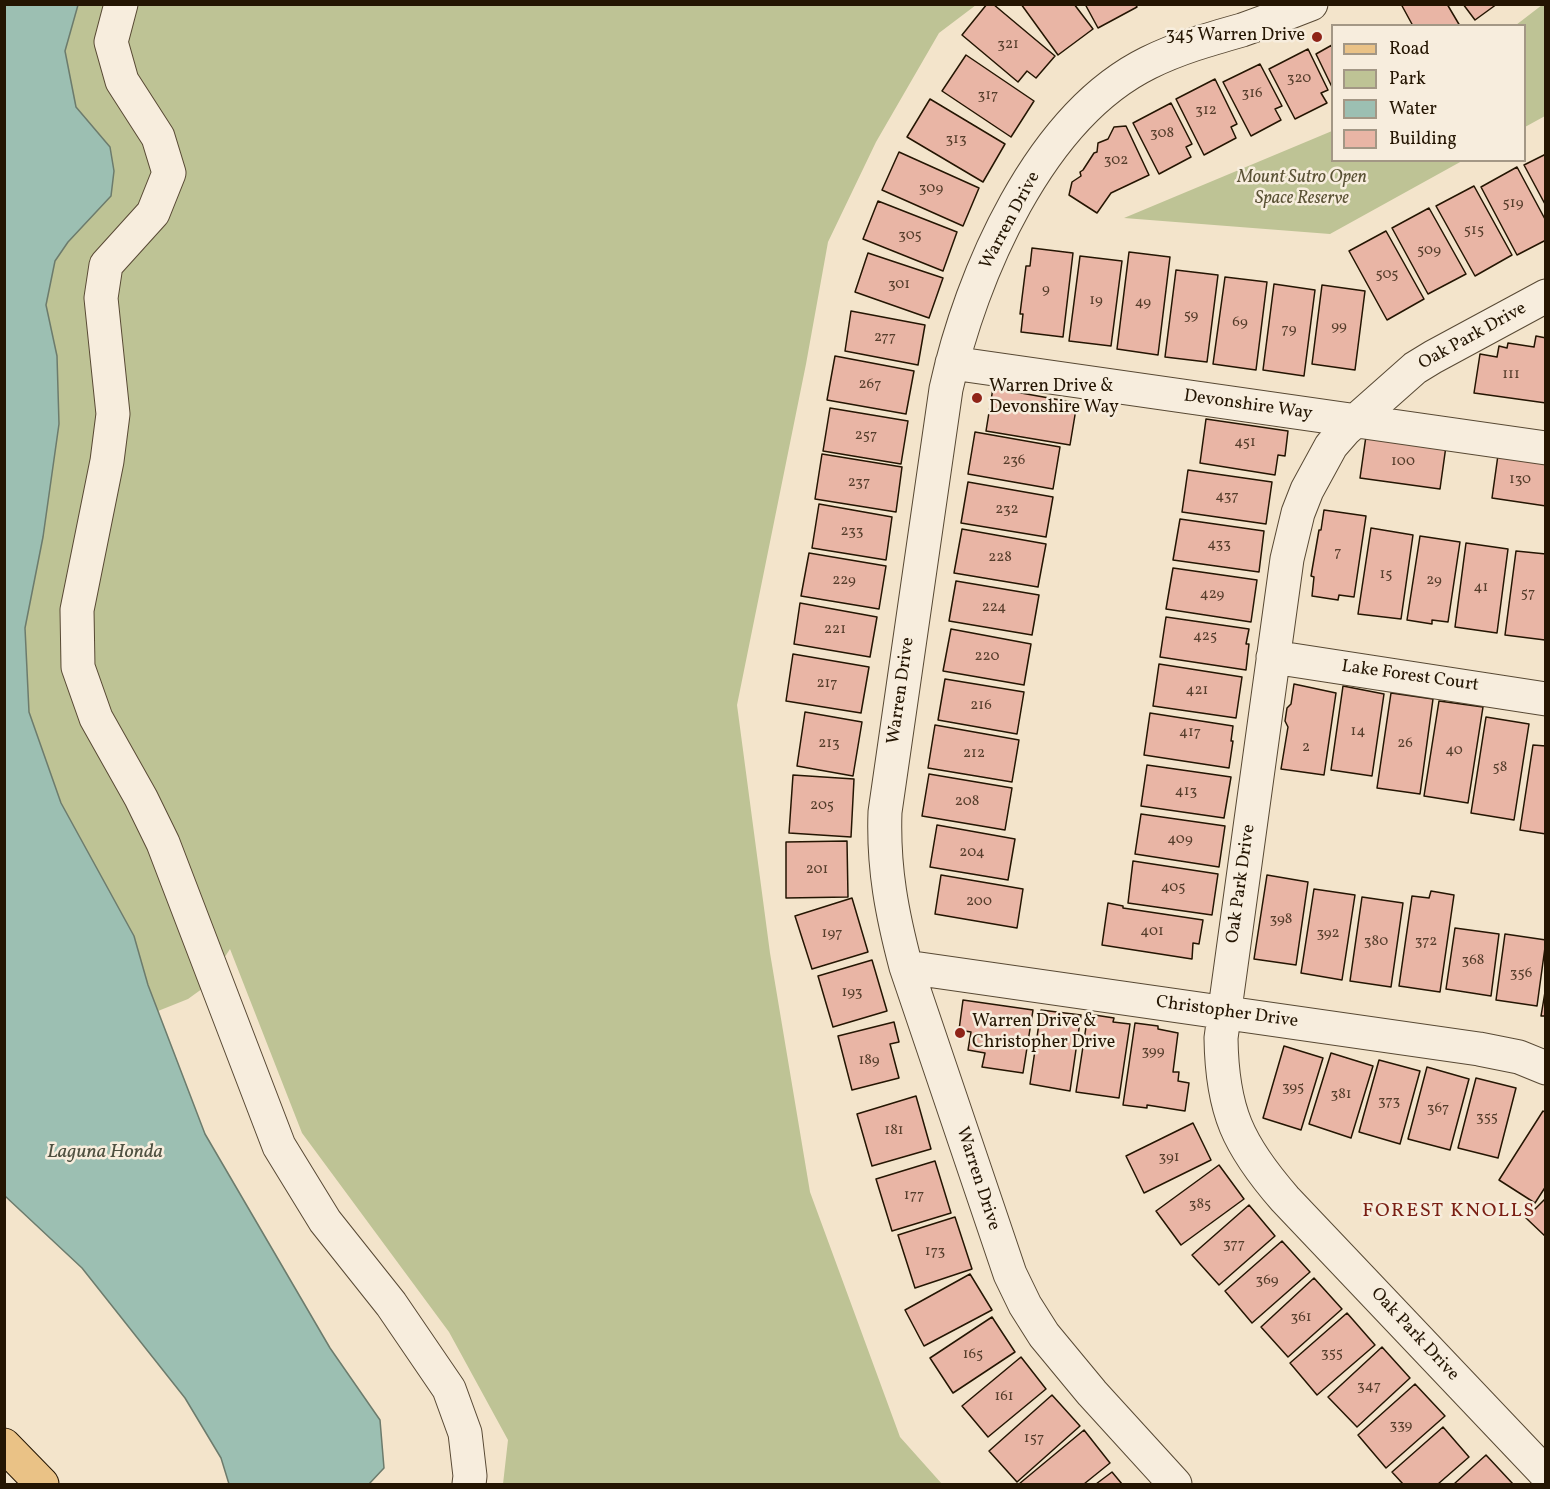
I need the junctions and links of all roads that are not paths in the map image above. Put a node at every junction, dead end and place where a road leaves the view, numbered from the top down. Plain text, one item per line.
1 (121, 4) edge
2 (1311, 4) edge
3 (1545, 296) edge
4 (951, 363) junction
5 (1354, 421) junction
6 (1545, 448) edge
7 (1273, 657) junction
8 (1545, 699) edge
9 (906, 967) junction
10 (1224, 1013) junction
11 (1545, 1068) edge
12 (4, 1445) edge
13 (1545, 1474) edge
14 (42, 1485) edge
15 (469, 1485) edge
16 (1175, 1485) edge

1 - 15 street
2 - 4 street, Warren Drive
3 - 5 street, Oak Park Drive
4 - 5 street, Devonshire Way
4 - 9 street, Warren Drive
5 - 6 street, Devonshire Way
5 - 7 street, Oak Park Drive
7 - 8 street, Lake Forest Court
7 - 10 street, Oak Park Drive
9 - 10 street, Christopher Drive
9 - 16 street, Warren Drive
10 - 11 street, Christopher Drive
10 - 13 street, Oak Park Drive
12 - 14 main road

